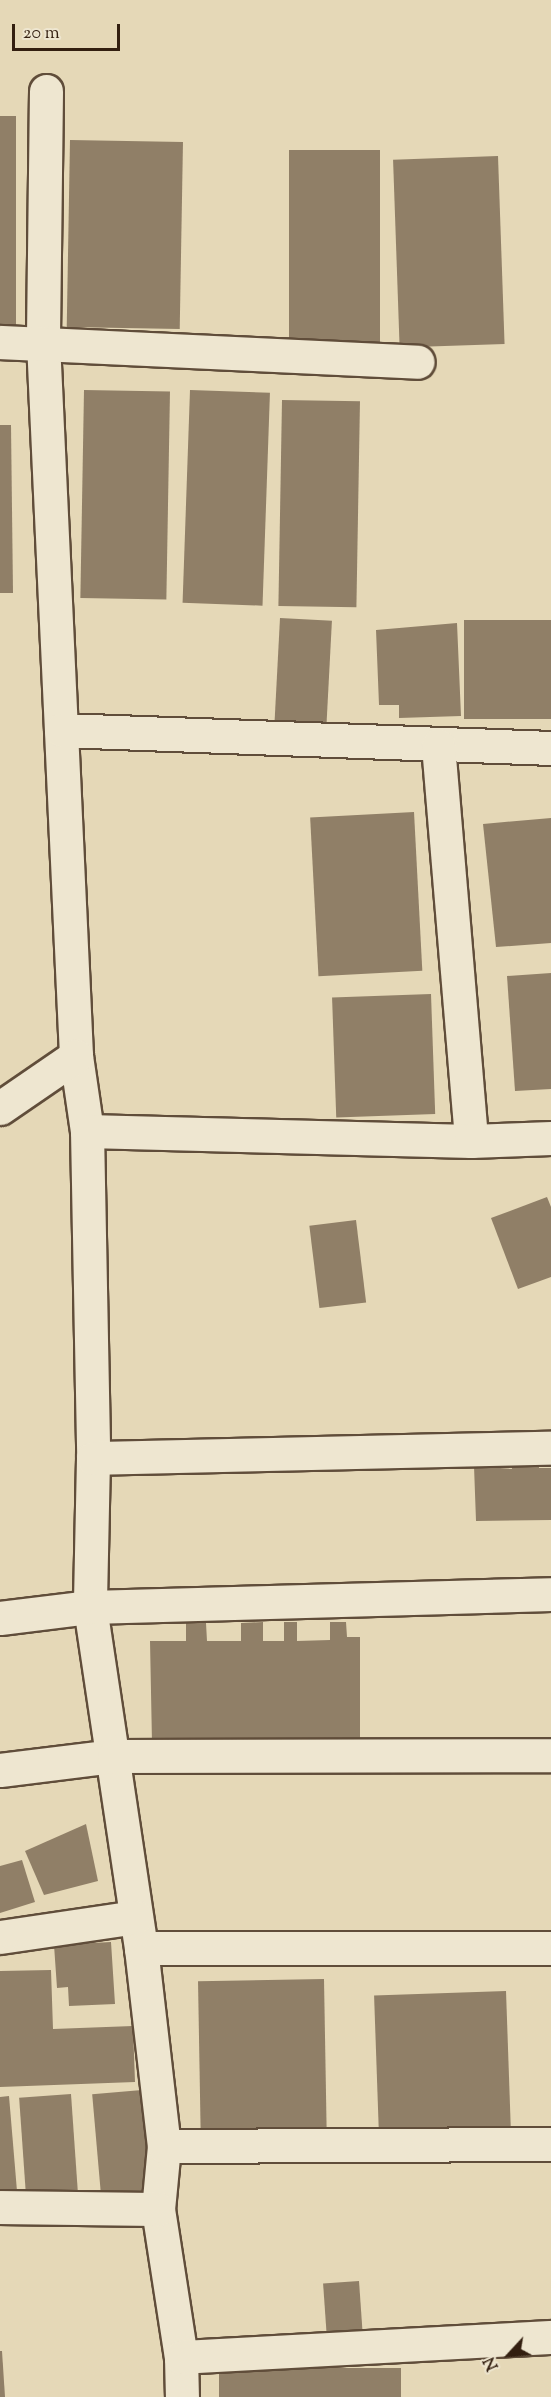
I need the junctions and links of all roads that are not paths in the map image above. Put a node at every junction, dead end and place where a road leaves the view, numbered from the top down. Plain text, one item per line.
1 (46, 91) dead end
2 (0, 342) edge
3 (43, 342) junction
4 (418, 362) dead end
5 (61, 730) junction
6 (438, 745) junction
7 (551, 748) edge
8 (76, 1056) junction
9 (0, 1108) edge
10 (87, 1131) junction
11 (551, 1137) edge
12 (471, 1141) junction
13 (551, 1448) edge
14 (93, 1458) junction
15 (551, 1594) edge
16 (90, 1607) junction
17 (0, 1618) edge
18 (551, 1755) edge
19 (114, 1756) junction
20 (0, 1770) edge
21 (139, 1932) junction
22 (0, 1937) edge
23 (551, 1948) edge
24 (551, 2144) edge
25 (164, 2146) junction
26 (0, 2207) edge
27 (158, 2209) junction
28 (551, 2337) edge
29 (181, 2357) junction
30 (182, 2397) edge

1 - 3 street
2 - 3 street
3 - 4 street
3 - 5 street
5 - 6 street
5 - 8 street
6 - 7 street
6 - 12 street
8 - 9 street
8 - 10 street
10 - 12 street
10 - 14 street
11 - 12 street
13 - 14 street
14 - 16 street
15 - 16 street
16 - 17 street
16 - 19 street
18 - 19 street
19 - 20 street
19 - 21 street
21 - 22 street
21 - 23 street
21 - 25 street
24 - 25 street
25 - 27 street
26 - 27 street
27 - 29 street
28 - 29 street
29 - 30 street

